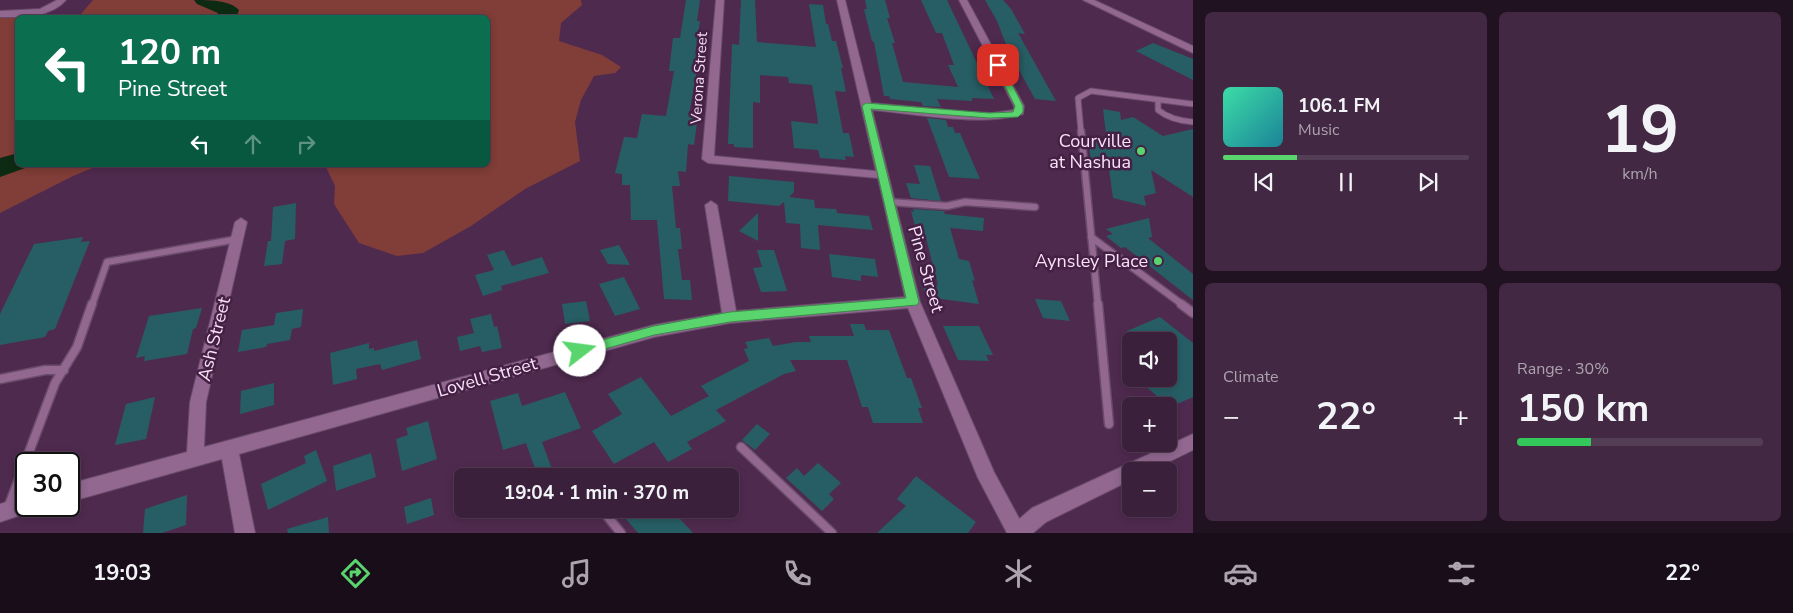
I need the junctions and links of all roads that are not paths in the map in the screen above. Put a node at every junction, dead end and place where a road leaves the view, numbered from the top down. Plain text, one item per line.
1 (62, 0) edge
2 (720, 0) edge
3 (841, 0) edge
4 (963, 0) edge
5 (1087, 0) edge
6 (0, 14) edge
7 (1193, 50) edge
8 (1158, 100) junction
9 (1193, 104) edge
10 (866, 106) junction
11 (1193, 122) edge
12 (882, 176) junction
13 (889, 202) junction
14 (711, 206) dead end
15 (1035, 207) dead end
16 (241, 222) dead end
17 (1091, 237) junction
18 (238, 239) junction
19 (913, 302) junction
20 (1193, 313) edge
21 (730, 317) junction
22 (64, 370) junction
23 (0, 379) edge
24 (1109, 424) dead end
25 (1193, 442) edge
26 (741, 447) dead end
27 (230, 449) junction
28 (196, 458) junction
29 (80, 491) edge
30 (15, 508) edge
31 (3, 512) edge
32 (609, 518) edge
33 (246, 533) edge
34 (621, 533) edge
35 (832, 533) edge
36 (1017, 533) edge

1 - 6 street
2 - 12 street, Verona Street
3 - 10 street, Pine Street
4 - 10 street
5 - 7 street
8 - 9 lane
8 - 11 lane
8 - 17 lane
10 - 12 street, Pine Street
12 - 13 street, Pine Street
13 - 15 lane
13 - 19 street, Pine Street
14 - 21 street
16 - 18 street, Ash Street
17 - 20 lane
17 - 24 lane
18 - 22 lane
18 - 28 street, Ash Street
19 - 21 street, Lovell Street
19 - 36 street, Pine Street
21 - 27 street, Lovell Street
22 - 23 lane
22 - 31 lane
25 - 36 street
26 - 35 lane
27 - 28 street, Lovell Street
27 - 33 street
28 - 29 street, Lovell Street
30 - 31 street
32 - 34 lane

